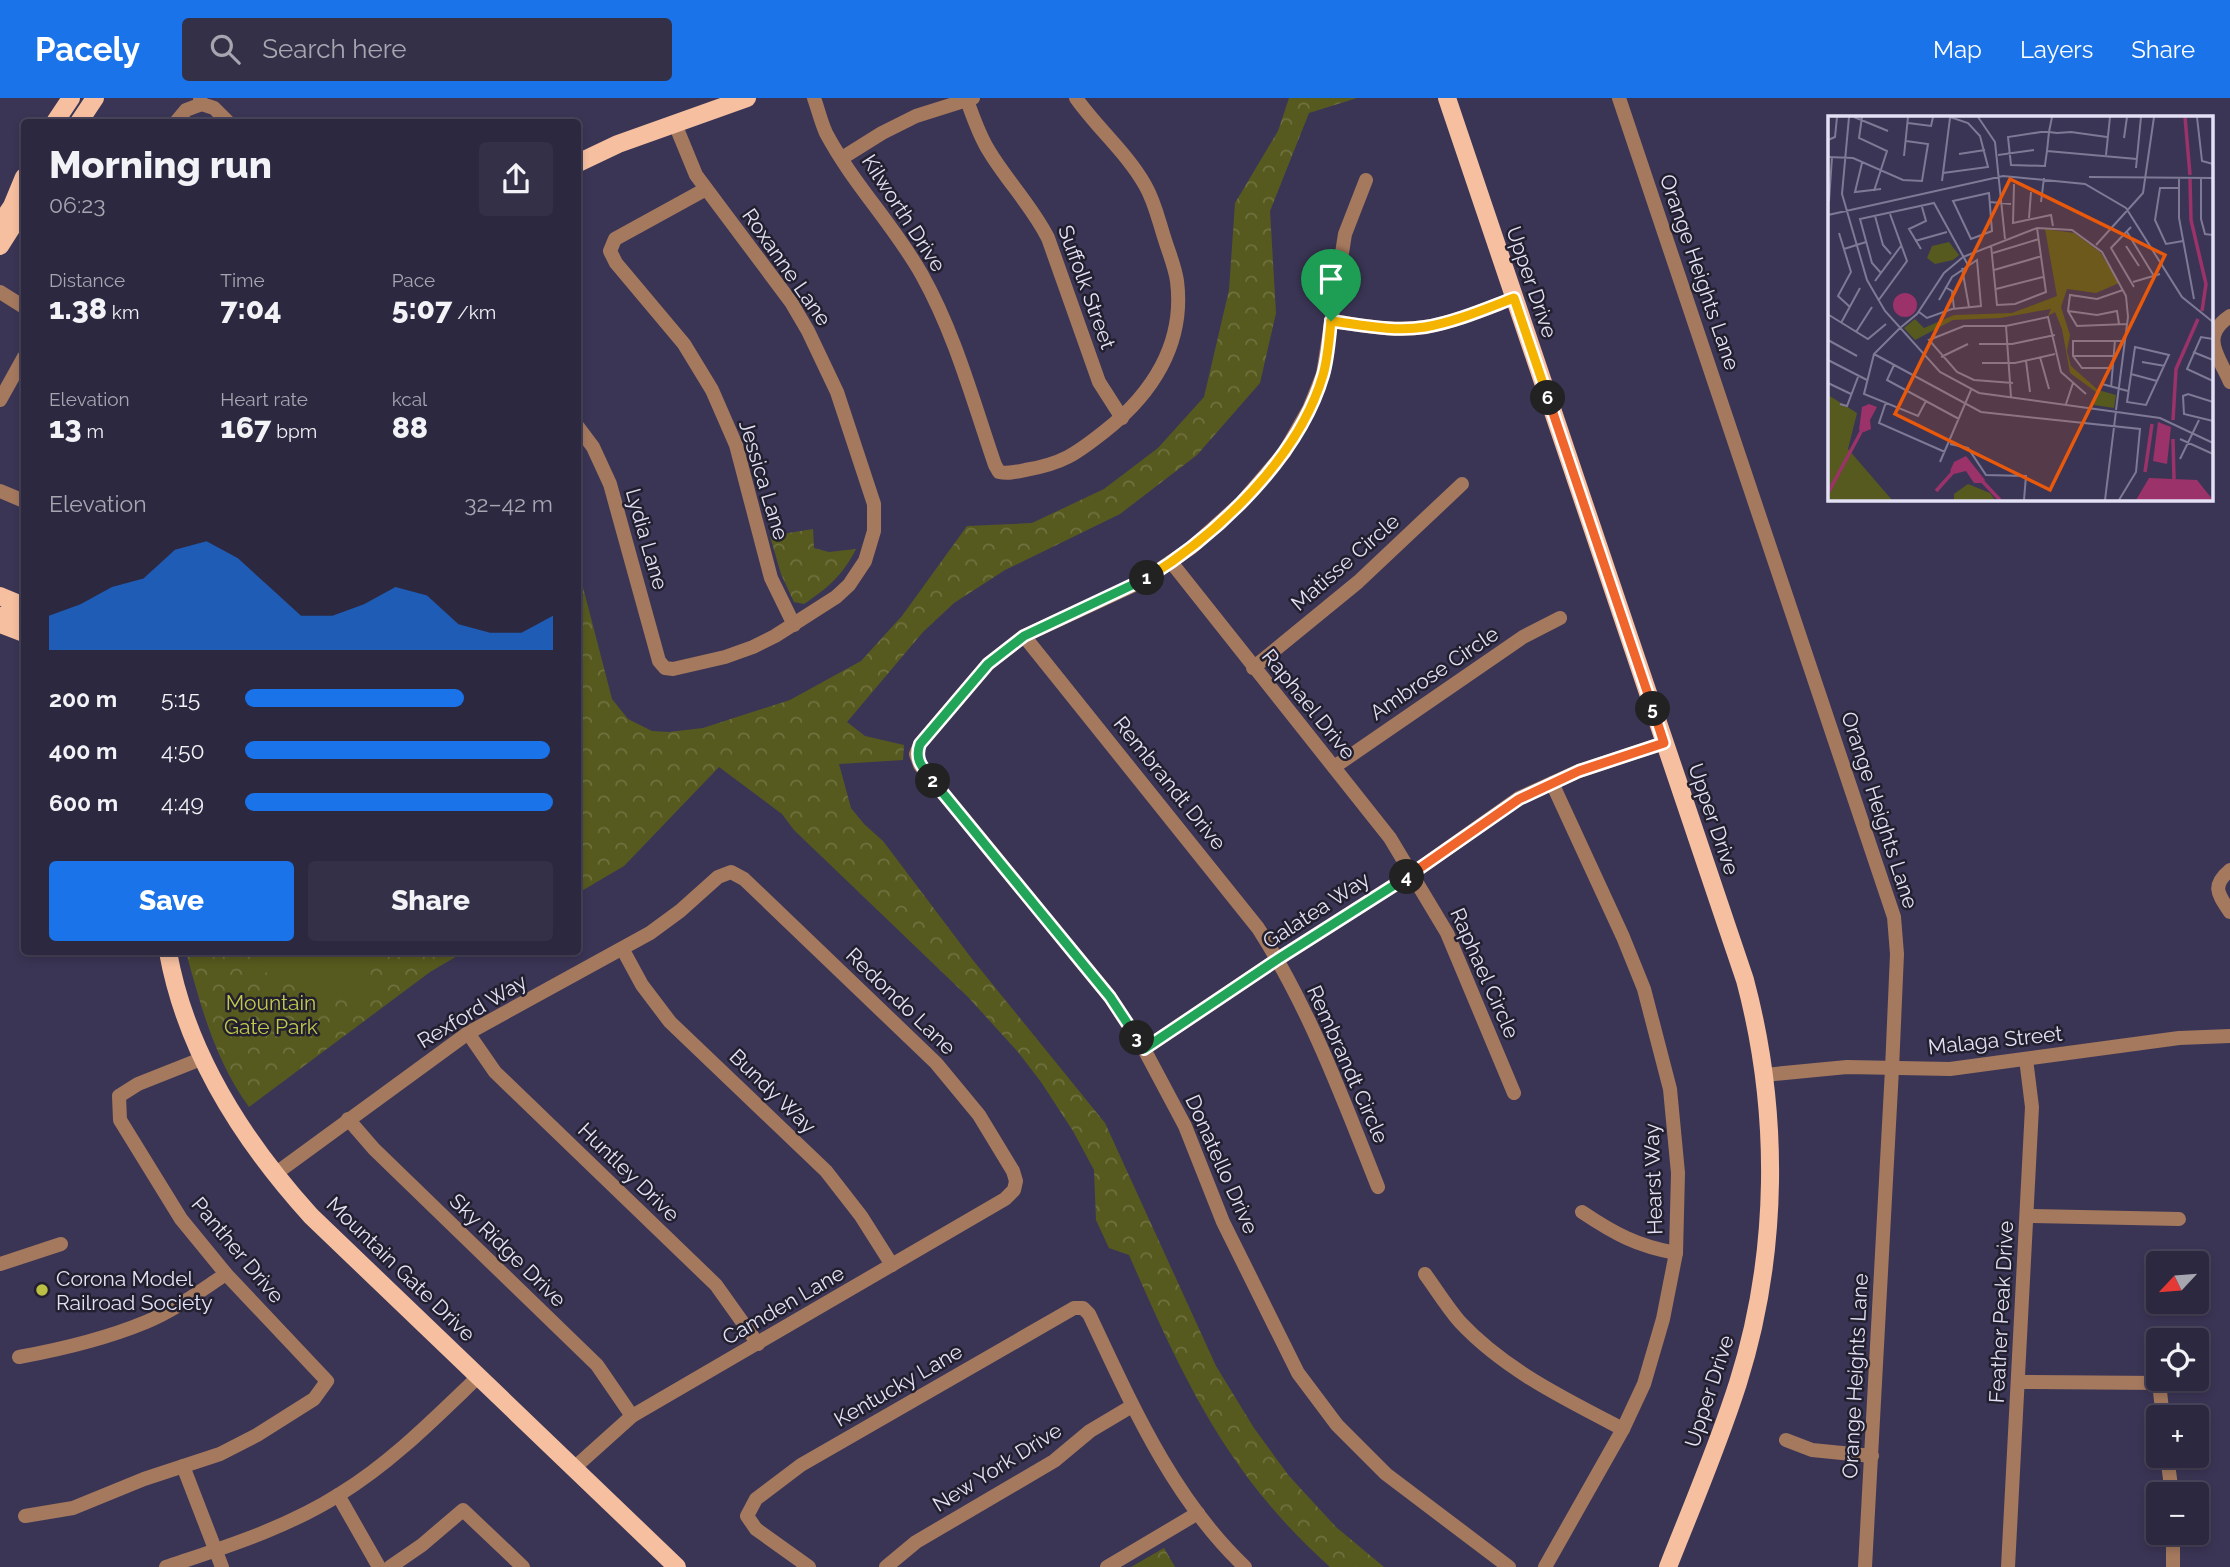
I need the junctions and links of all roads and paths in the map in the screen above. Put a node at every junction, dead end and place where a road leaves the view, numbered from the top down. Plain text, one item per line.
1 (71, 98) edge
2 (95, 98) edge
3 (747, 98) edge
4 (814, 98) edge
5 (1076, 98) edge
6 (1447, 98) edge
7 (1619, 98) edge
8 (970, 99) edge
9 (201, 101) edge
10 (57, 119) edge
11 (81, 119) edge
12 (178, 119) edge
13 (225, 119) edge
14 (675, 124) junction
15 (842, 158) junction
16 (581, 162) edge
17 (21, 174) edge
18 (1366, 180) dead end
19 (21, 184) edge
20 (705, 189) junction
21 (0, 206) edge
22 (21, 213) edge
23 (0, 224) edge
24 (0, 246) edge
25 (0, 292) edge
26 (1514, 298) junction
27 (21, 305) edge
28 (2230, 316) edge
29 (1331, 321) junction
30 (21, 362) edge
31 (2230, 382) edge
32 (0, 400) edge
33 (1122, 418) junction
34 (581, 431) edge
35 (1462, 484) dead end
36 (0, 491) edge
37 (21, 500) edge
38 (1171, 562) junction
39 (0, 596) edge
40 (21, 605) edge
41 (21, 615) edge
42 (1560, 618) dead end
43 (1, 624) edge
44 (794, 625) junction
45 (21, 631) edge
46 (1024, 636) junction
47 (1253, 668) junction
48 (1664, 743) junction
49 (1334, 767) junction
50 (1552, 783) junction
51 (2230, 870) edge
52 (731, 872) joint
53 (1413, 873) junction
54 (2230, 912) edge
55 (623, 950) junction
56 (170, 955) edge
57 (1278, 959) junction
58 (468, 1033) junction
59 (2230, 1036) edge
60 (1144, 1049) junction
61 (201, 1059) junction
62 (2026, 1059) junction
63 (1892, 1069) junction
64 (1763, 1075) junction
65 (1514, 1093) dead end
66 (348, 1119) junction
67 (275, 1174) junction
68 (1016, 1181) joint
69 (1378, 1187) dead end
70 (1582, 1212) dead end
71 (2027, 1216) junction
72 (2179, 1219) dead end
73 (61, 1244) dead end
74 (1676, 1253) junction
75 (0, 1264) edge
76 (892, 1265) junction
77 (1425, 1274) dead end
78 (226, 1275) junction
79 (758, 1344) junction
80 (19, 1357) dead end
81 (479, 1376) junction
82 (2018, 1382) junction
83 (2161, 1405) edge
84 (1132, 1406) junction
85 (632, 1416) junction
86 (1623, 1429) junction
87 (1786, 1440) dead end
88 (1872, 1456) junction
89 (183, 1466) junction
90 (573, 1469) junction
91 (338, 1495) junction
92 (1198, 1513) junction
93 (25, 1516) dead end
94 (2172, 1545) edge
95 (216, 1550) junction
96 (166, 1567) edge
97 (222, 1567) edge
98 (379, 1567) edge
99 (390, 1567) edge
100 (523, 1567) edge
101 (677, 1567) edge
102 (809, 1567) edge
103 (886, 1567) edge
104 (1107, 1567) edge
105 (1245, 1567) edge
106 (1508, 1567) edge
107 (1545, 1567) edge
108 (1668, 1567) edge
109 (1865, 1567) edge
110 (2008, 1567) edge
111 (2173, 1567) edge

1 - 10 main road
2 - 11 main road
3 - 14 main road
4 - 15 street, Kilworth Drive
5 - 33 street
6 - 26 main road, Upper Drive
7 - 63 street, Orange Heights Lane
8 - 15 street
8 - 33 street, Suffolk Street
9 - 12 street
9 - 13 street
14 - 16 main road
14 - 20 street, Roxanne Lane
15 - 33 street, Kilworth Drive
17 - 21 main road
18 - 29 street
19 - 23 main road
20 - 44 street, Roxanne Lane
20 - 44 street, Jessica Lane
22 - 24 main road
25 - 27 street
26 - 29 street
26 - 48 main road, Upper Drive
28 - 31 street
29 - 38 street
30 - 32 street
34 - 44 street, Lydia Lane
35 - 47 street, Matisse Circle
36 - 37 street
38 - 46 street
38 - 47 street, Raphael Drive
39 - 40 main road
41 - 43 main road
42 - 49 street, Ambrose Circle
43 - 45 main road
46 - 57 street, Rembrandt Drive
46 - 60 street, Donatello Drive
47 - 49 street, Raphael Drive
48 - 50 street, Galatea Way
48 - 64 main road, Upper Drive
49 - 53 street, Raphael Drive
50 - 53 street, Galatea Way
50 - 74 street, Hearst Way
51 - 54 street
52 - 55 street, Rexford Way
52 - 68 street, Redondo Lane
53 - 57 street, Galatea Way
53 - 65 street, Raphael Circle
55 - 58 street, Rexford Way
55 - 76 street, Bundy Way
56 - 61 main road, Mountain Gate Drive
57 - 60 street, Galatea Way
57 - 69 street, Rembrandt Circle
58 - 66 street, Rexford Way
58 - 79 street, Huntley Drive
59 - 62 street, Malaga Street
60 - 106 street, Donatello Drive
61 - 67 main road, Mountain Gate Drive
61 - 78 street, Panther Drive
62 - 63 street, Malaga Street
62 - 71 street, Feather Peak Drive
63 - 64 street, Malaga Street
63 - 88 street, Orange Heights Lane
64 - 108 main road, Upper Drive
66 - 67 street, Rexford Way
66 - 85 street, Sky Ridge Drive
67 - 81 main road, Mountain Gate Drive
68 - 76 street, Camden Lane
70 - 74 street
71 - 72 street
71 - 82 street, Feather Peak Drive
73 - 75 street
74 - 86 street, Hearst Way
76 - 79 street, Camden Lane
77 - 86 street
78 - 80 street
78 - 89 street, Panther Drive
79 - 85 street, Camden Lane
81 - 90 main road, Mountain Gate Drive
81 - 91 street
82 - 83 street
82 - 110 street, Feather Peak Drive
84 - 92 street
84 - 102 street, Kentucky Lane
84 - 103 street, New York Drive
85 - 90 street, Camden Lane
86 - 107 street, Hearst Way
87 - 88 street
88 - 109 street, Orange Heights Lane
89 - 93 street
89 - 95 street
90 - 101 main road, Mountain Gate Drive
91 - 95 street
91 - 98 street
92 - 104 street
92 - 105 street
94 - 111 street
95 - 96 street
95 - 97 street
99 - 100 street

